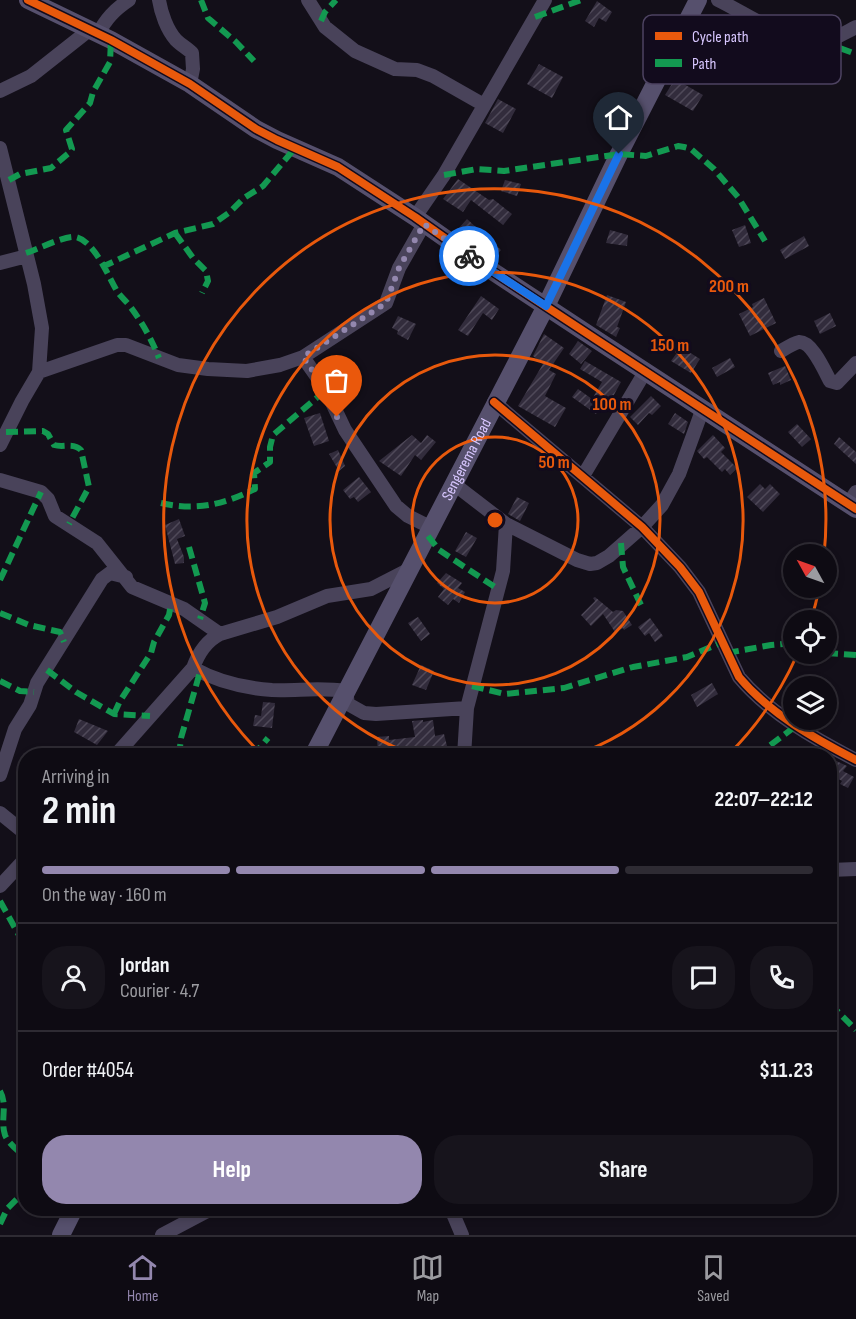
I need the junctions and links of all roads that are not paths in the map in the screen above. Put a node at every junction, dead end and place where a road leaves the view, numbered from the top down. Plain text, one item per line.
1 (28, 0) edge
2 (129, 0) edge
3 (159, 0) edge
4 (308, 0) edge
5 (545, 0) edge
6 (698, 0) edge
7 (718, 0) edge
8 (690, 15) edge
9 (749, 15) edge
10 (856, 27) edge
11 (93, 32) junction
12 (841, 34) edge
13 (190, 84) junction
14 (655, 84) edge
15 (0, 91) edge
16 (484, 105) junction
17 (0, 148) edge
18 (420, 220) junction
19 (27, 256) junction
20 (0, 263) edge
21 (546, 306) junction
22 (781, 351) dead end
23 (303, 357) junction
24 (856, 363) edge
25 (39, 372) junction
26 (645, 372) junction
27 (494, 402) junction
28 (703, 408) junction
29 (0, 445) edge
30 (583, 476) junction
31 (0, 480) edge
32 (454, 484) junction
33 (854, 501) edge
34 (506, 525) junction
35 (642, 527) junction
36 (432, 528) junction
37 (408, 570) junction
38 (126, 577) junction
39 (219, 634) junction
40 (193, 668) junction
41 (346, 691) junction
42 (467, 708) junction
43 (122, 748) edge
44 (317, 748) edge
45 (464, 748) edge
46 (836, 748) edge
47 (837, 749) edge
48 (856, 760) edge
49 (0, 775) edge
50 (0, 813) edge
51 (18, 828) edge
52 (18, 867) edge
53 (856, 869) edge
54 (837, 870) edge
55 (0, 886) edge
56 (70, 1216) edge
57 (198, 1216) edge
58 (454, 1216) edge
59 (61, 1235) edge
60 (162, 1235) edge
61 (462, 1235) edge

1 - 11 street
2 - 11 street
3 - 13 street
4 - 16 street
5 - 16 street
6 - 8 street, Sengerema Road
7 - 9 street
10 - 12 street
11 - 13 street
11 - 15 street
13 - 18 street
14 - 21 street, Sengerema Road
16 - 18 street
17 - 19 street
18 - 21 street
18 - 23 street
19 - 20 street
19 - 25 street
21 - 26 street
21 - 27 street, Sengerema Road
22 - 24 street
23 - 25 street
23 - 36 street
25 - 29 street
26 - 28 street
26 - 30 street
27 - 30 street
27 - 32 street, Sengerema Road
28 - 33 street
28 - 35 street
30 - 35 street
31 - 38 street
32 - 34 street
32 - 36 street, Sengerema Road
34 - 35 street
34 - 42 street
35 - 46 street
36 - 37 street, Sengerema Road
37 - 39 street
37 - 41 street, Sengerema Road
38 - 39 street
38 - 49 street
39 - 40 street
40 - 41 street
40 - 43 street
41 - 42 street
41 - 44 street, Sengerema Road
42 - 45 street
47 - 48 street
50 - 51 street
52 - 55 street
53 - 54 street
56 - 59 street
57 - 60 street
58 - 61 street

